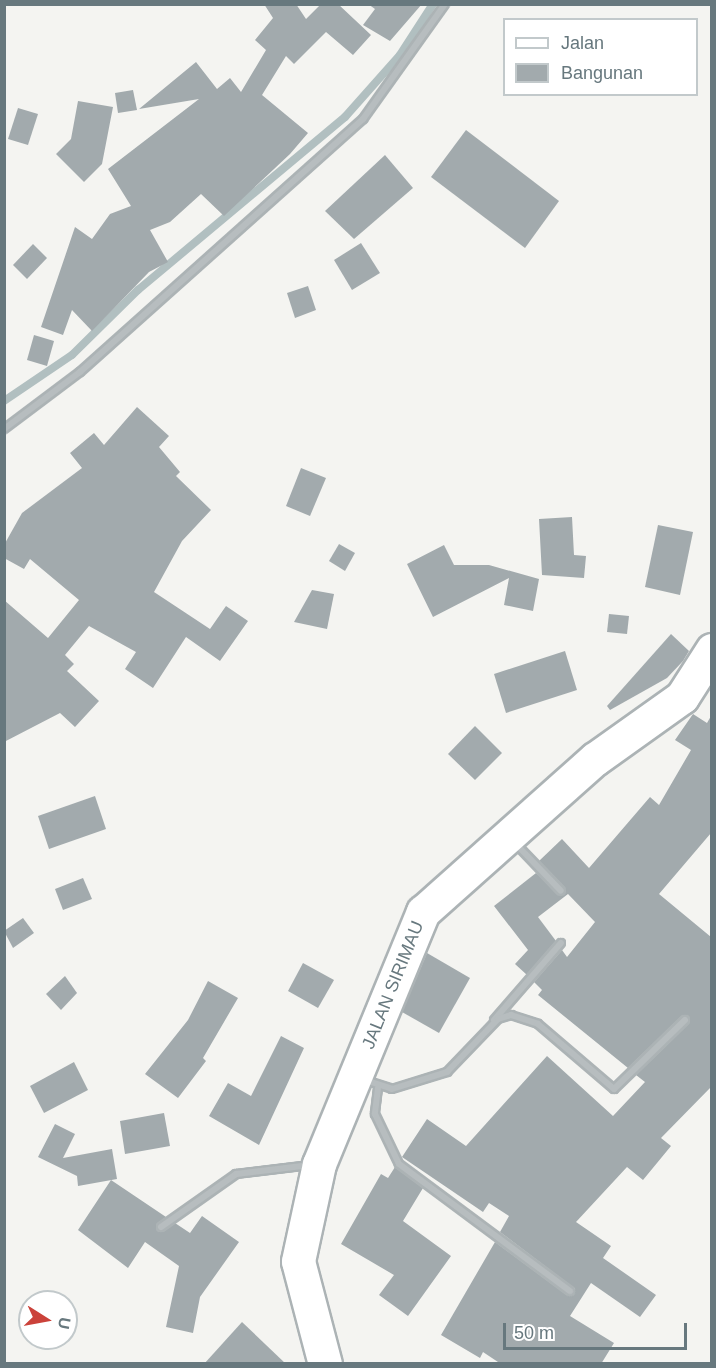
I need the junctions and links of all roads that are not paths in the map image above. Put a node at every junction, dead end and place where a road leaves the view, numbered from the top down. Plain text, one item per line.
1 (446, 4) edge
2 (4, 429) edge
3 (711, 650) edge
4 (507, 834) junction
5 (561, 891) dead end
6 (561, 943) dead end
7 (498, 1019) junction
8 (685, 1020) dead end
9 (368, 1082) junction
10 (319, 1164) junction
11 (161, 1227) dead end
12 (570, 1291) dead end
13 (325, 1364) edge

1 - 2 street
3 - 4 main road, JALAN SIRIMAU
4 - 5 street
4 - 9 main road, JALAN SIRIMAU
6 - 7 street
7 - 8 street
7 - 9 street
9 - 10 main road, JALAN SIRIMAU
9 - 12 street
10 - 11 street
10 - 13 main road, JALAN SIRIMAU

